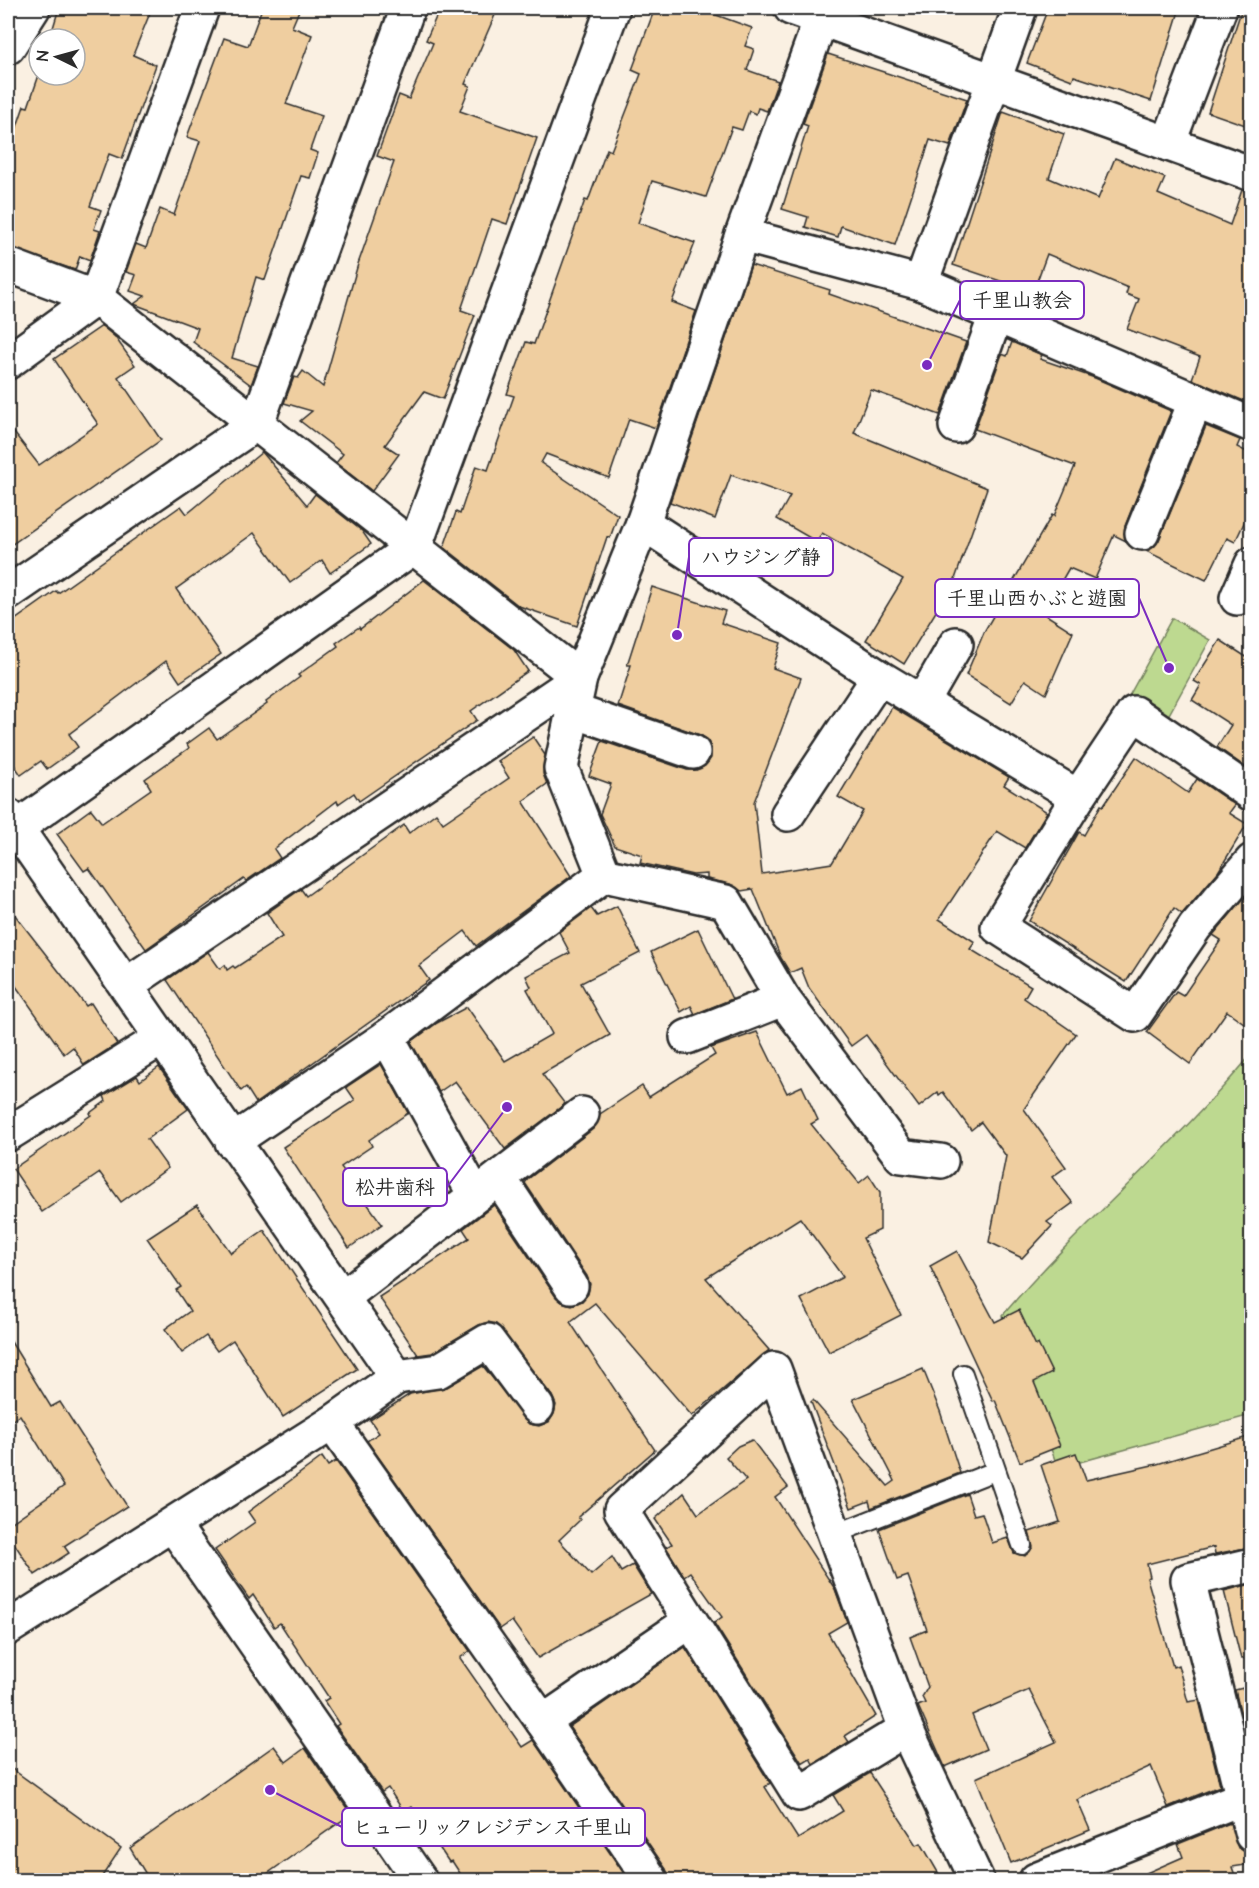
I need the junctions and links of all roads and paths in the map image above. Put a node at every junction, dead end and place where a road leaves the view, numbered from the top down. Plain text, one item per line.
1 (33, 8) edge
2 (202, 8) edge
3 (408, 8) edge
4 (613, 8) edge
5 (1020, 8) edge
6 (1220, 8) edge
7 (812, 11) edge
8 (8, 46) edge
9 (993, 81) junction
10 (1168, 144) junction
11 (1251, 174) edge
12 (742, 235) junction
13 (8, 266) edge
14 (921, 283) junction
15 (96, 298) junction
16 (996, 315) junction
17 (8, 362) edge
18 (1196, 400) junction
19 (258, 423) junction
20 (1251, 425) edge
21 (956, 426) dead end
22 (643, 523) junction
23 (1142, 533) dead end
24 (415, 546) junction
25 (1251, 564) edge
26 (8, 593) edge
27 (1238, 598) dead end
28 (956, 644) dead end
29 (879, 677) junction
30 (580, 678) junction
31 (922, 703) junction
32 (574, 711) junction
33 (693, 752) dead end
34 (1251, 794) edge
35 (1078, 797) junction
36 (788, 814) dead end
37 (10, 826) edge
38 (1251, 861) edge
39 (604, 874) junction
40 (126, 985) junction
41 (783, 999) junction
42 (387, 1037) junction
43 (687, 1037) dead end
44 (162, 1038) junction
45 (582, 1114) dead end
46 (8, 1134) edge
47 (232, 1142) junction
48 (941, 1161) dead end
49 (487, 1186) junction
50 (572, 1286) dead end
51 (343, 1297) junction
52 (963, 1374) dead end
53 (397, 1377) junction
54 (537, 1407) dead end
55 (332, 1423) junction
56 (995, 1472) junction
57 (173, 1525) junction
58 (835, 1534) junction
59 (1022, 1545) dead end
60 (1251, 1565) edge
61 (689, 1622) junction
62 (8, 1628) edge
63 (543, 1722) junction
64 (906, 1729) junction
65 (1247, 1795) edge
66 (1251, 1835) edge
67 (420, 1881) edge
68 (651, 1881) edge
69 (977, 1881) edge
70 (1036, 1881) edge

1 - 8 street
2 - 15 street
3 - 19 street
4 - 24 street
5 - 9 street
6 - 10 street
7 - 9 street
7 - 12 street
9 - 10 street
9 - 14 street
10 - 11 street
12 - 14 street
12 - 22 street
13 - 15 street
14 - 16 street
15 - 17 street
15 - 19 street
16 - 18 street
16 - 21 street
18 - 20 street
18 - 23 street
19 - 24 street
19 - 26 street
22 - 29 street
22 - 30 street
24 - 30 street
24 - 37 street
25 - 27 street
28 - 31 street
29 - 31 street
29 - 36 street
30 - 32 street
30 - 40 street
31 - 35 street
32 - 33 street
32 - 39 street
34 - 35 street
35 - 38 street
37 - 40 street
39 - 41 street
39 - 42 street
40 - 44 street
41 - 43 street
41 - 48 street
42 - 47 street
42 - 49 street
44 - 46 street
44 - 47 street
45 - 49 street
47 - 51 street
49 - 50 street
49 - 51 street
51 - 53 street
52 - 56 lane
53 - 54 street
53 - 55 street
55 - 57 street
55 - 63 street
56 - 58 lane
56 - 59 lane
57 - 62 street
57 - 67 street
58 - 61 street
58 - 64 street
60 - 65 street
61 - 63 street
61 - 64 street
63 - 68 street
64 - 69 street
65 - 66 street
65 - 70 street

